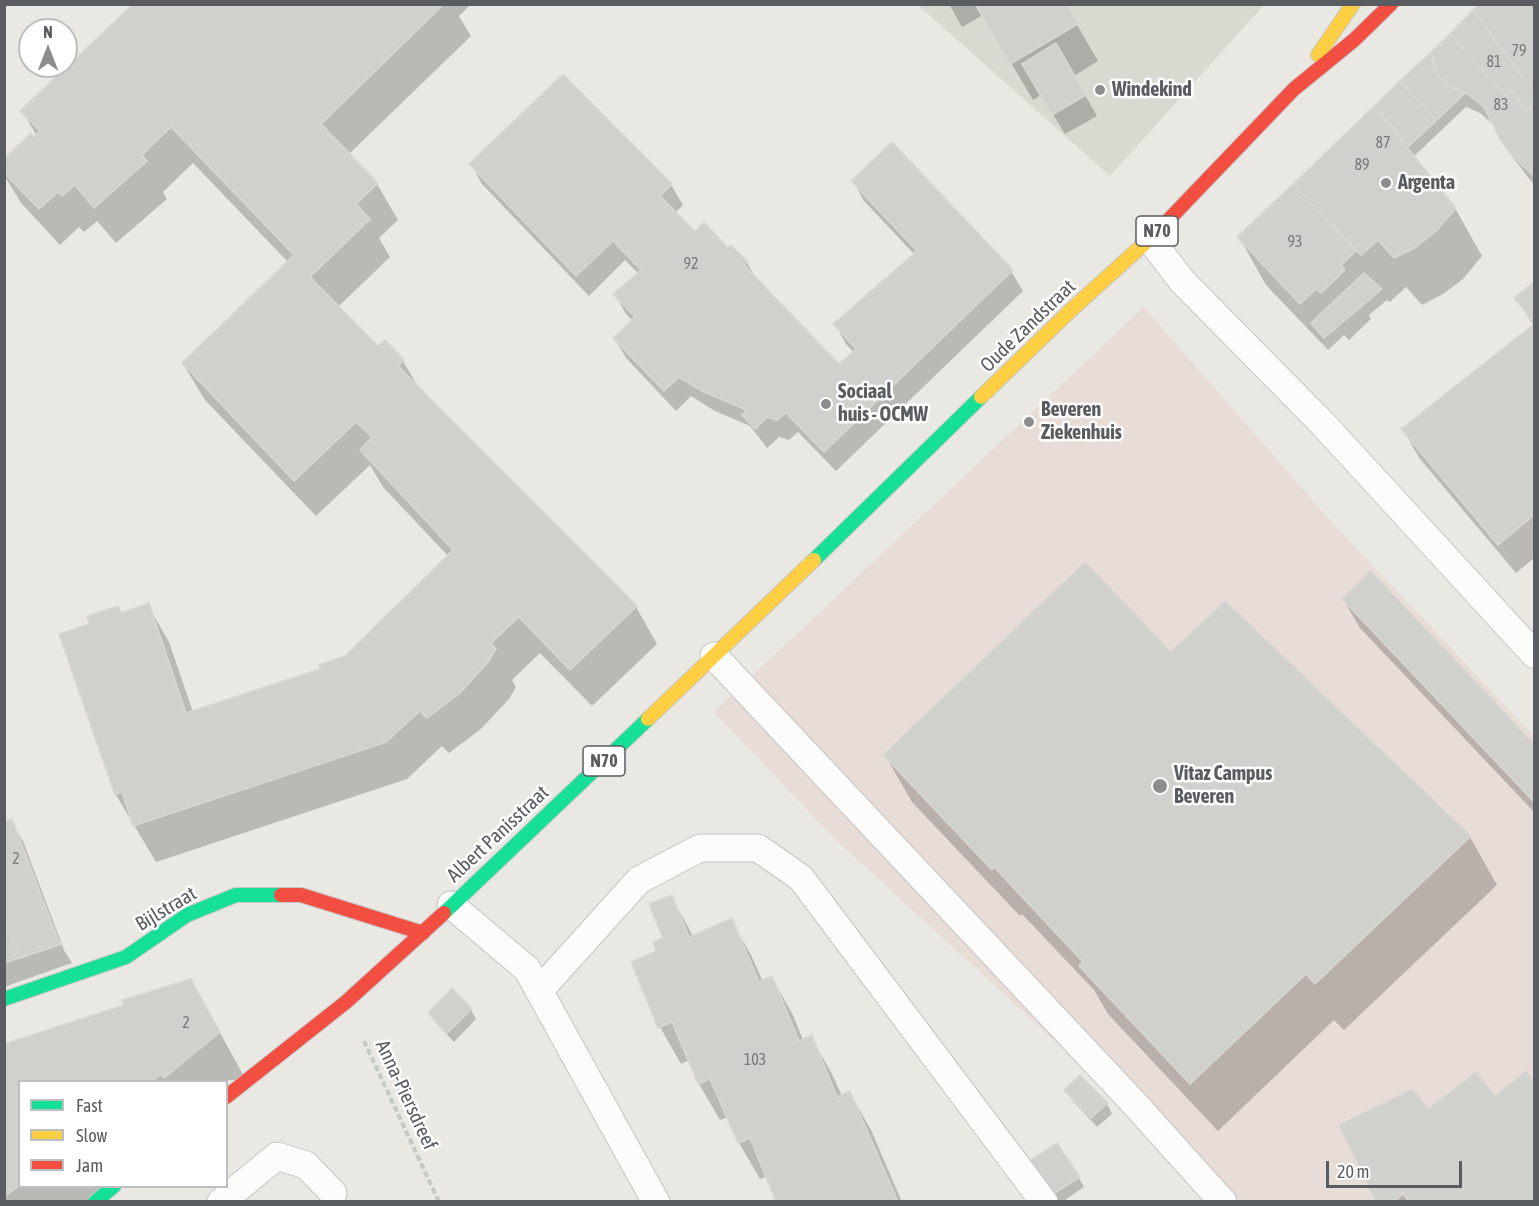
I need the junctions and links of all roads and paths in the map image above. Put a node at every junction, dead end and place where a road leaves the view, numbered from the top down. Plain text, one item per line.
1 (1353, 4) edge
2 (1391, 4) edge
3 (1294, 89) junction
4 (1150, 239) junction
5 (785, 588) joint
6 (1534, 654) edge
7 (714, 656) junction
8 (452, 905) junction
9 (423, 933) junction
10 (539, 991) junction
11 (4, 999) edge
12 (346, 1002) junction
13 (228, 1095) edge
14 (112, 1188) edge
15 (333, 1193) dead end
16 (95, 1202) edge
17 (221, 1202) edge
18 (439, 1202) edge
19 (656, 1202) edge
20 (1044, 1202) edge
21 (1223, 1202) edge

1 - 3 main road, Oude Zandstraat / N70
2 - 3 main road, Oude Zandstraat / N70
3 - 4 main road, Oude Zandstraat / N70
4 - 5 main road, Oude Zandstraat / N70
4 - 6 lane
5 - 7 main road, Albert Panisstraat / N70
7 - 8 main road, Albert Panisstraat / N70
7 - 21 lane
8 - 9 main road, Albert Panisstraat / N70
8 - 10 lane
9 - 11 main road, Bijlstraat
9 - 12 main road, Albert Panisstraat / N70
10 - 19 lane
10 - 20 lane
12 - 13 main road, Albert Panisstraat / N70
12 - 18 path, Anna-Piersdreef
14 - 16 main road
15 - 17 lane

